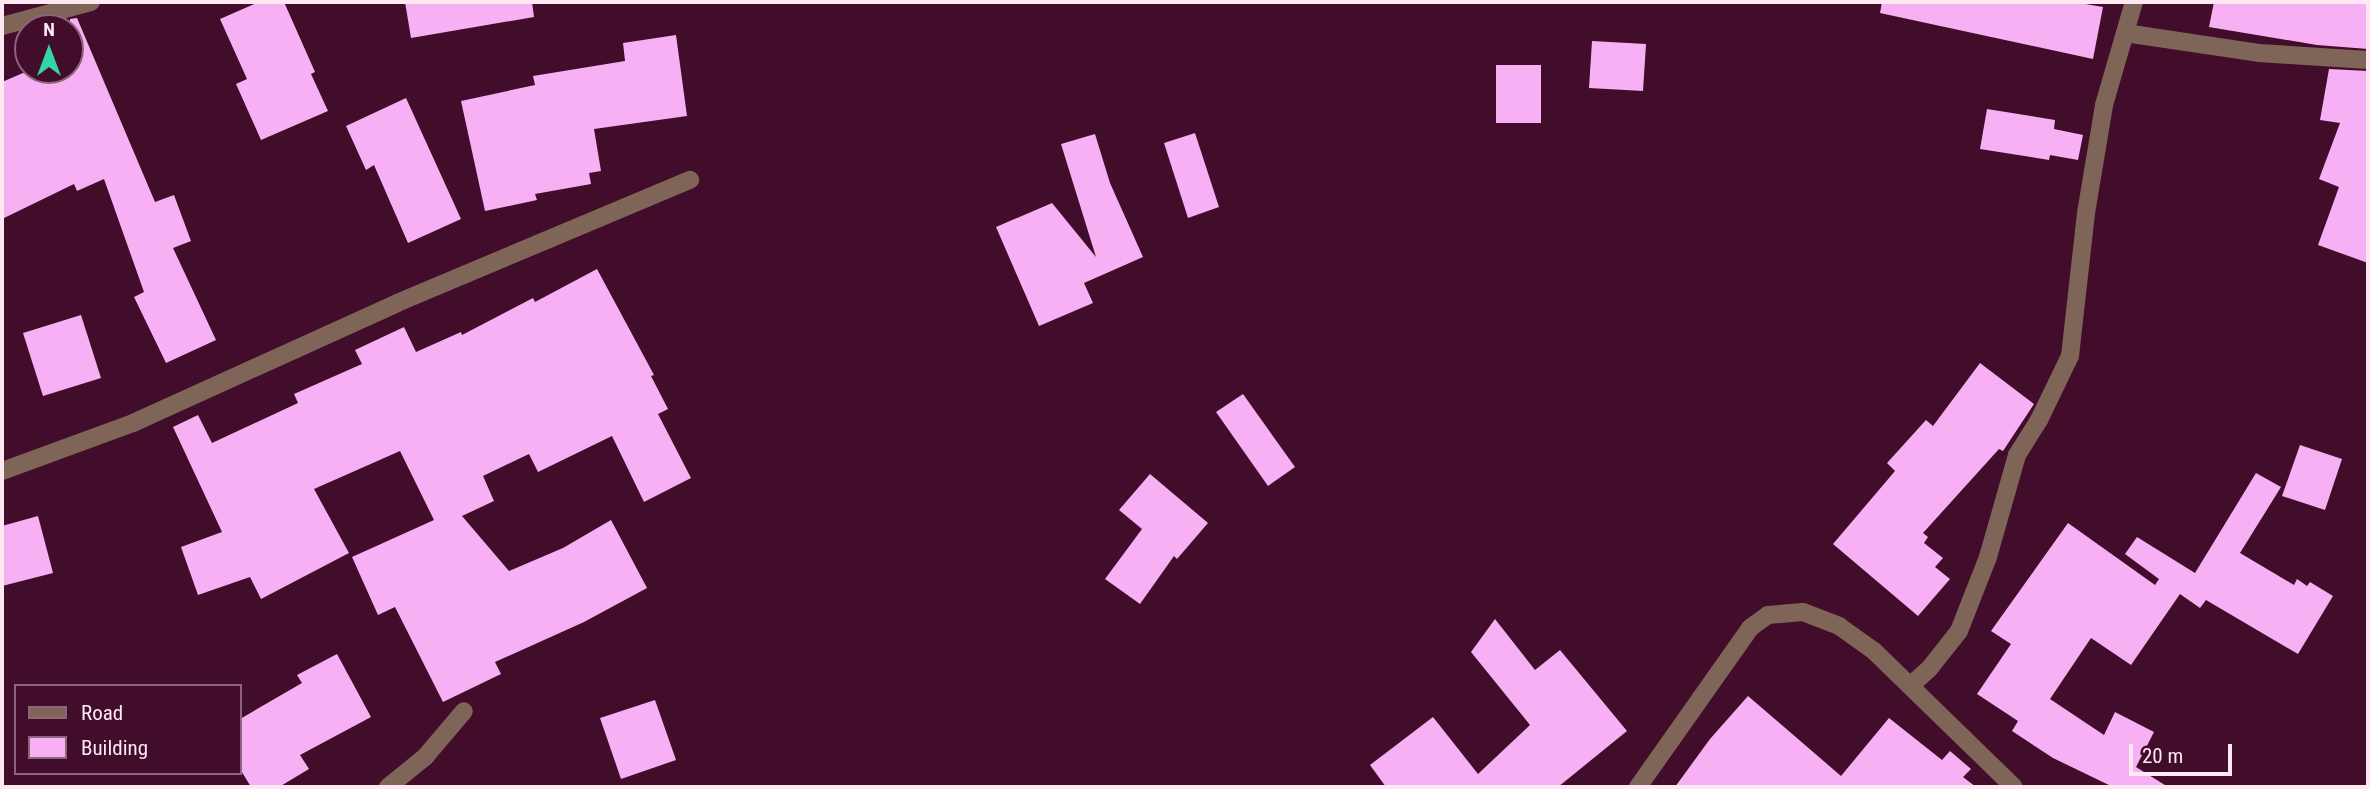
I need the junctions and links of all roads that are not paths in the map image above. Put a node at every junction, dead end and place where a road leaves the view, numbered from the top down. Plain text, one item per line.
1 (91, 2) edge
2 (2134, 2) edge
3 (2, 26) edge
4 (2125, 33) junction
5 (2368, 60) edge
6 (690, 180) dead end
7 (2, 471) edge
8 (1910, 686) junction
9 (464, 711) dead end
10 (388, 787) edge
11 (1638, 787) edge
12 (2014, 787) edge

1 - 3 street
2 - 4 street
4 - 5 street
4 - 8 street
6 - 7 street
8 - 11 street
8 - 12 street
9 - 10 street

